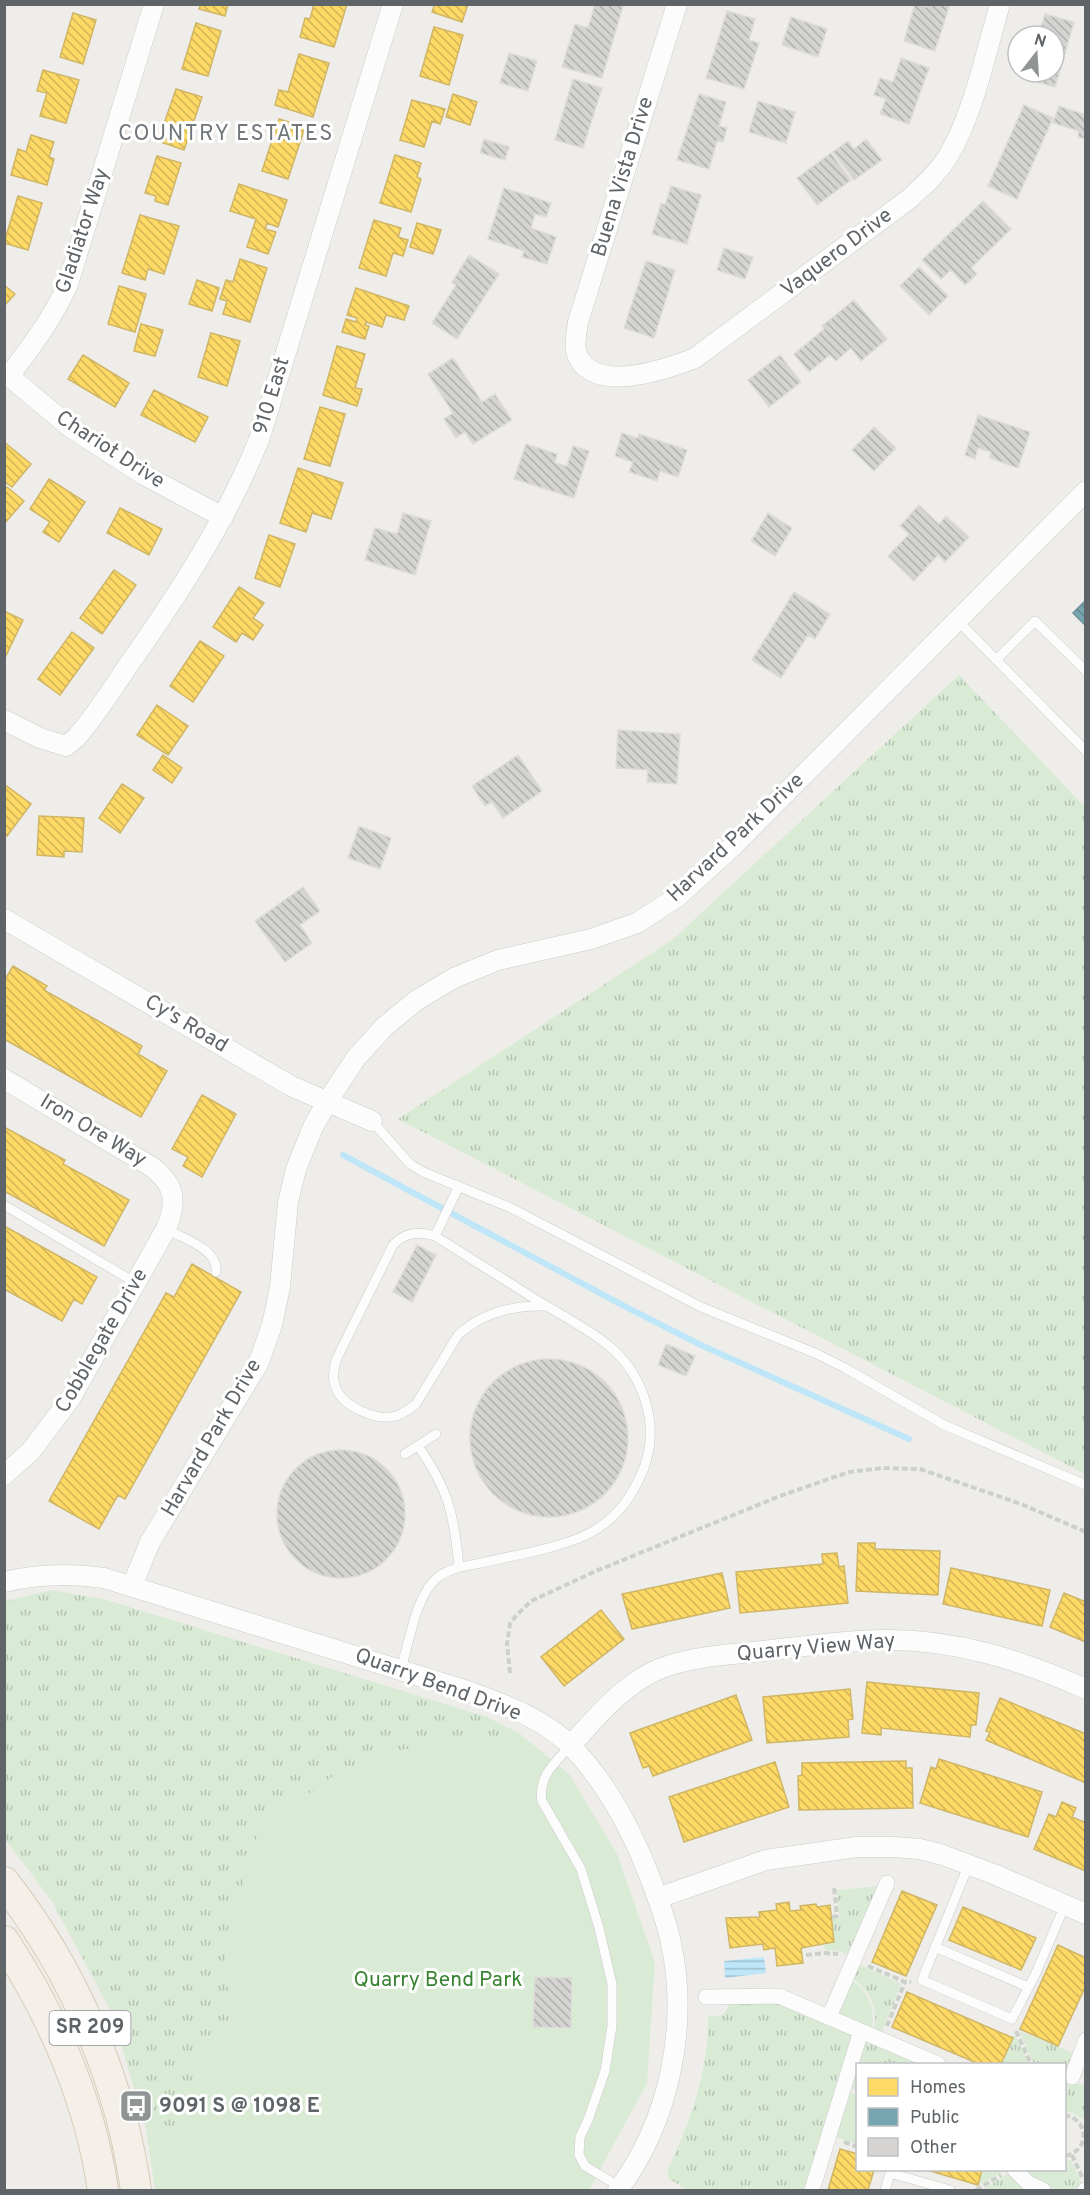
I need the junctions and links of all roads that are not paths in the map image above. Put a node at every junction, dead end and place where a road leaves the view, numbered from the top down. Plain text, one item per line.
1 (154, 4) edge
2 (393, 4) edge
3 (677, 4) edge
4 (1000, 4) edge
5 (576, 351) joint
6 (7, 374) edge
7 (1086, 491) edge
8 (223, 517) junction
9 (957, 620) junction
10 (996, 660) junction
11 (1086, 671) edge
12 (4, 720) edge
13 (1086, 751) edge
14 (4, 919) edge
15 (4, 1079) edge
16 (327, 1102) junction
17 (372, 1121) joint
18 (459, 1186) junction
19 (172, 1193) joint
20 (4, 1205) edge
21 (166, 1229) junction
22 (435, 1236) junction
23 (216, 1272) dead end
24 (136, 1283) junction
25 (546, 1306) junction
26 (436, 1434) dead end
27 (418, 1446) junction
28 (405, 1454) dead end
29 (4, 1475) edge
30 (1086, 1485) edge
31 (459, 1567) junction
32 (4, 1582) edge
33 (132, 1586) junction
34 (401, 1669) junction
35 (1086, 1689) edge
36 (570, 1746) junction
37 (969, 1864) junction
38 (4, 1882) edge
39 (887, 1883) dead end
40 (658, 1898) junction
41 (1065, 1905) junction
42 (1086, 1914) edge
43 (4, 1941) edge
44 (935, 1947) junction
45 (1028, 1988) junction
46 (706, 1997) dead end
47 (829, 2017) junction
48 (861, 2031) junction
49 (1086, 2040) edge
50 (936, 2063) edge
51 (1074, 2079) edge
52 (850, 2091) edge
53 (95, 2150) junction
54 (1018, 2171) edge
55 (621, 2189) edge
56 (103, 2190) edge
57 (115, 2190) edge
58 (136, 2190) edge
59 (812, 2190) edge
60 (885, 2190) edge
61 (950, 2190) edge
62 (1043, 2190) edge

1 - 6 street, Gladiator Way
2 - 8 street, 910 East
3 - 5 street, Buena Vista Drive
4 - 5 street, Vaquero Drive
6 - 8 street, Chariot Drive
7 - 9 street, Harvard Park Drive
8 - 12 street, 910 East
9 - 10 lane
9 - 16 street, Harvard Park Drive
10 - 11 lane
10 - 13 lane
14 - 16 street, Cy's Road
15 - 19 street, Iron Ore Way
16 - 17 street, Cy's Road
16 - 33 street, Harvard Park Drive
17 - 18 lane
18 - 22 lane
18 - 30 lane
19 - 21 street, Cobblegate Drive
20 - 24 lane
21 - 23 lane
21 - 24 street, Cobblegate Drive
22 - 25 lane
22 - 25 lane
24 - 29 street, Cobblegate Drive
25 - 31 lane
26 - 27 lane
27 - 28 lane
27 - 31 lane
31 - 34 lane
32 - 33 street, Quarry Bend Drive
33 - 34 street, Quarry Bend Drive
34 - 36 street, Quarry Bend Drive
35 - 36 street, Quarry View Way
36 - 40 street, Quarry Bend Drive
36 - 55 lane
37 - 40 street
37 - 41 street
37 - 44 lane
38 - 58 main road, SR 209
39 - 47 street
40 - 55 street, Quarry Bend Drive
41 - 42 street
41 - 45 lane
43 - 53 main road, SR 209
44 - 45 lane
44 - 45 lane
46 - 47 street
47 - 48 street
48 - 50 street
48 - 52 street
49 - 51 street
52 - 59 street
53 - 56 main road, SR 209
53 - 57 main road
54 - 62 street
60 - 61 lane

